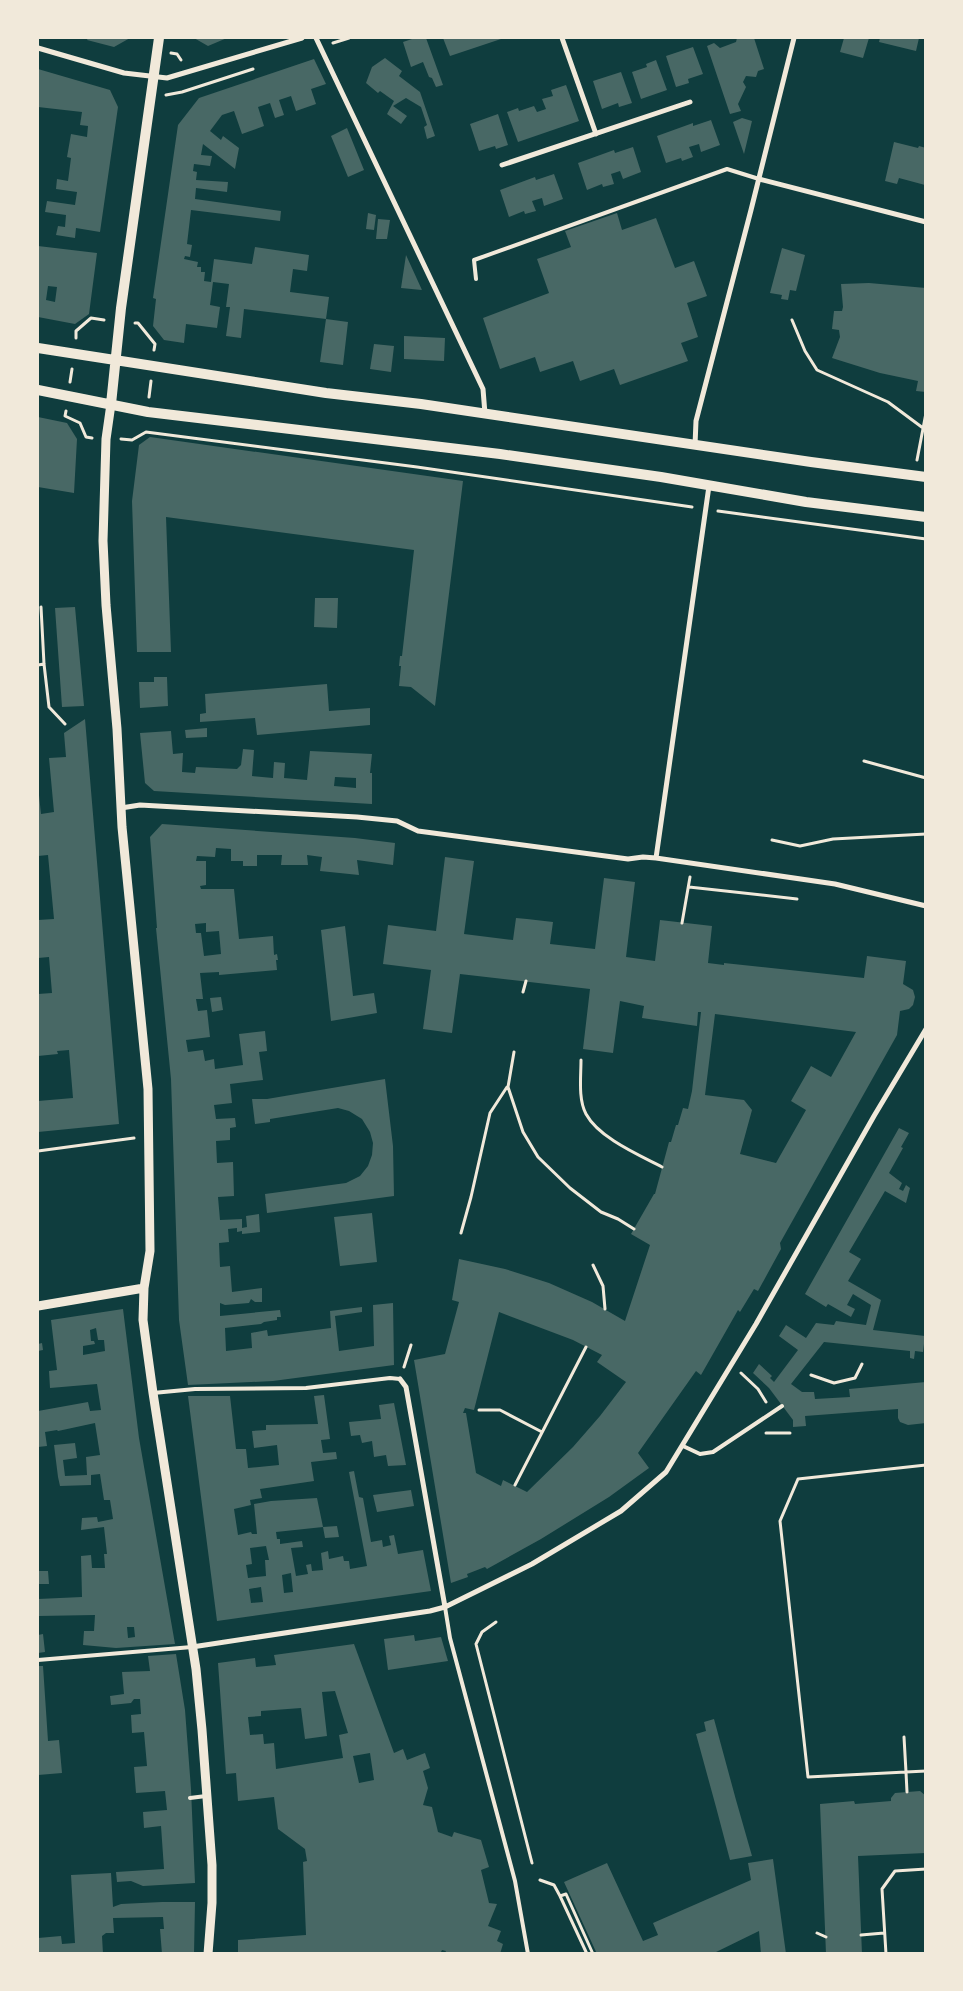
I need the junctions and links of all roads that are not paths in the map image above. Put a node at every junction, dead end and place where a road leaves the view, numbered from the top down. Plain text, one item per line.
1 (160, 38) edge
2 (302, 38) edge
3 (316, 38) edge
4 (562, 38) edge
5 (794, 38) edge
6 (38, 48) edge
7 (154, 76) junction
8 (690, 102) dead end
9 (596, 134) junction
10 (502, 165) dead end
11 (759, 179) junction
12 (926, 222) edge
13 (476, 279) dead end
14 (38, 348) edge
15 (116, 360) junction
16 (38, 390) edge
17 (111, 404) junction
18 (485, 414) junction
19 (695, 445) junction
20 (926, 477) edge
21 (709, 486) junction
22 (926, 517) edge
23 (121, 808) junction
24 (656, 858) junction
25 (926, 906) edge
26 (926, 1029) edge
27 (144, 1288) junction
28 (38, 1306) edge
29 (400, 1379) joint
30 (153, 1393) junction
31 (782, 1406) dead end
32 (683, 1446) junction
33 (445, 1606) junction
34 (192, 1647) junction
35 (38, 1660) edge
36 (208, 1796) junction
37 (190, 1798) dead end
38 (208, 1954) edge
39 (528, 1954) edge

1 - 7 main road
2 - 7 street
3 - 18 street
4 - 9 street
5 - 11 street
6 - 7 street
7 - 15 main road
8 - 9 street
9 - 10 street
11 - 12 street
11 - 13 lane
11 - 19 street
14 - 15 main road
15 - 17 main road
15 - 18 main road
16 - 17 main road
17 - 21 main road
17 - 23 street
18 - 19 main road
19 - 20 main road
21 - 22 main road
21 - 24 street
23 - 24 street
23 - 27 street
24 - 25 street
26 - 32 street
27 - 28 street
27 - 30 street
29 - 30 lane
29 - 33 street
30 - 34 street
31 - 32 lane
32 - 33 street
33 - 34 street
33 - 39 lane
34 - 35 lane
34 - 36 street
36 - 37 lane
36 - 38 street

